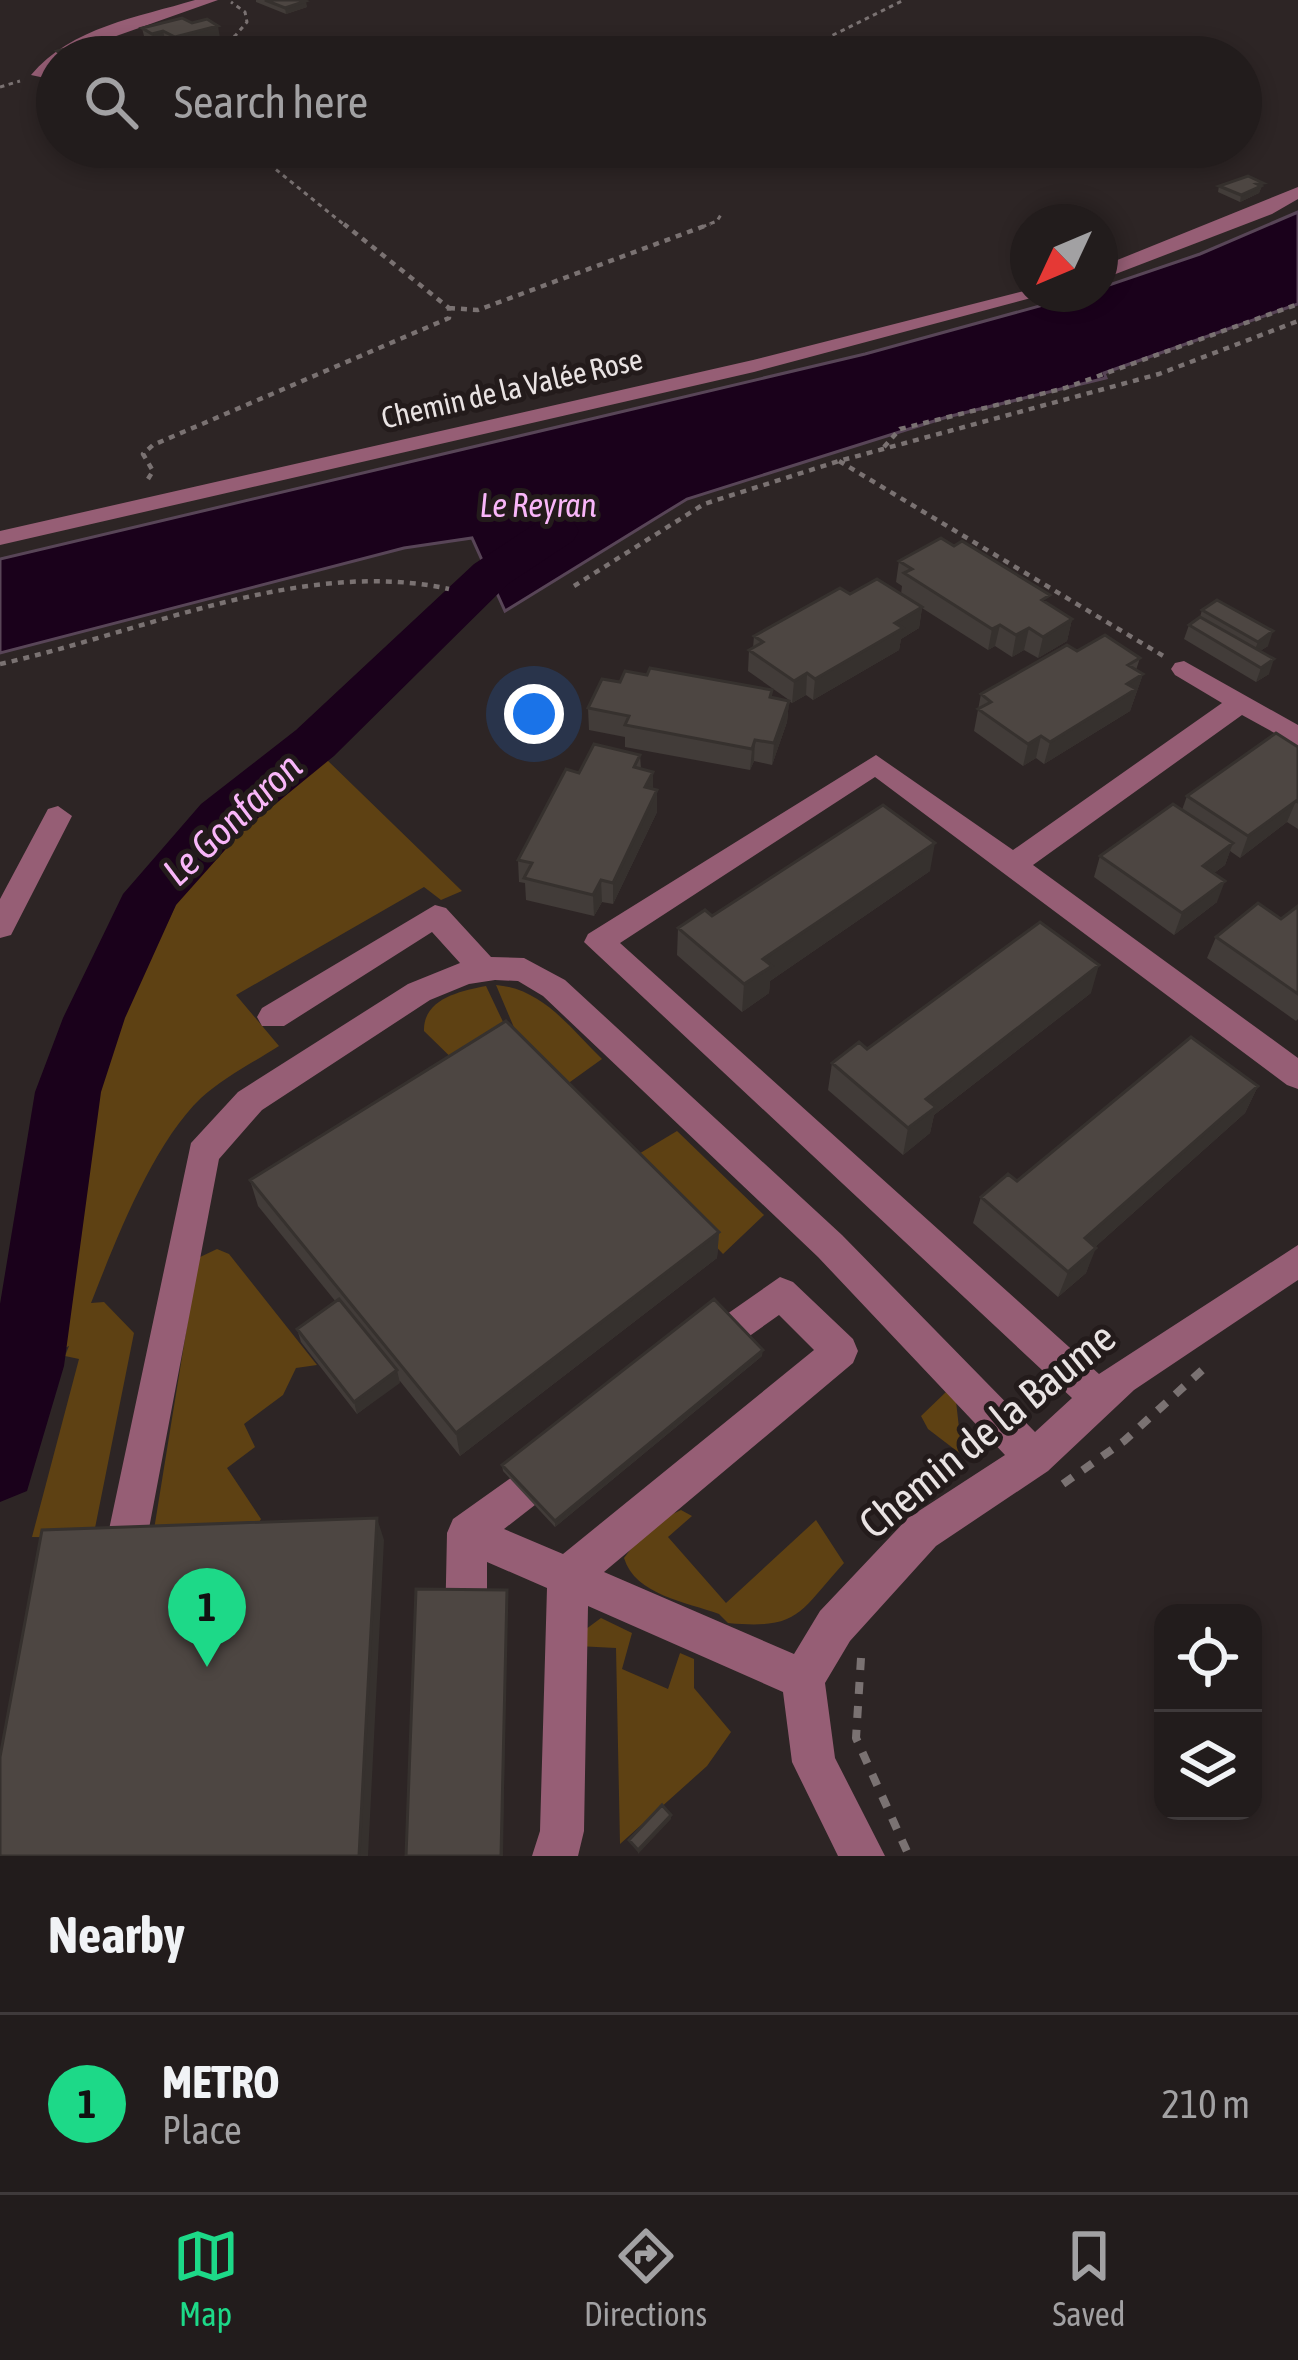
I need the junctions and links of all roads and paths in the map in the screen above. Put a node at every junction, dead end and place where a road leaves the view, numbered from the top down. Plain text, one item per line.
1 (211, 0) edge
2 (225, 0) edge
3 (904, 0) edge
4 (104, 36) edge
5 (236, 36) edge
6 (831, 36) edge
7 (274, 168) edge
8 (1298, 192) edge
9 (722, 213) dead end
10 (1118, 267) edge
11 (1010, 301) edge
12 (1298, 304) edge
13 (449, 308) junction
14 (1298, 321) edge
15 (1252, 323) junction
16 (1282, 327) junction
17 (882, 449) junction
18 (839, 461) junction
19 (135, 484) dead end
20 (0, 538) edge
21 (574, 586) dead end
22 (448, 589) dead end
23 (0, 664) edge
24 (1184, 669) joint
25 (1241, 703) junction
26 (1298, 737) edge
27 (58, 816) dead end
28 (1012, 865) junction
29 (0, 927) edge
30 (484, 970) junction
31 (273, 1017) dead end
32 (1298, 1076) edge
33 (1298, 1261) edge
34 (1220, 1353) dead end
35 (688, 1364) edge
36 (1097, 1397) junction
37 (578, 1448) edge
38 (1040, 1477) junction
39 (467, 1533) junction
40 (127, 1539) edge
41 (568, 1576) junction
42 (861, 1653) dead end
43 (465, 1671) edge
44 (803, 1679) junction
45 (555, 1856) edge
46 (862, 1856) edge
47 (909, 1856) edge

1 - 4 street
2 - 5 path
3 - 6 path
7 - 13 path
8 - 10 street
9 - 13 path
11 - 20 street, Chemin de la Valée Rose
12 - 15 path
13 - 19 path
14 - 16 path
15 - 16 path
15 - 17 path
16 - 17 path
17 - 18 path
18 - 21 path
18 - 24 path
22 - 23 path
24 - 25 street
25 - 26 street
25 - 28 street
27 - 29 street
28 - 32 street
28 - 36 street
30 - 31 street
30 - 38 street
30 - 40 street
33 - 36 street, Chemin de la Baume
34 - 38 path
35 - 41 street
36 - 38 street, Chemin de la Baume
37 - 39 street
38 - 44 street, Chemin de la Baume
39 - 41 street
39 - 43 street
41 - 44 street
41 - 45 street
42 - 47 path
44 - 46 street

